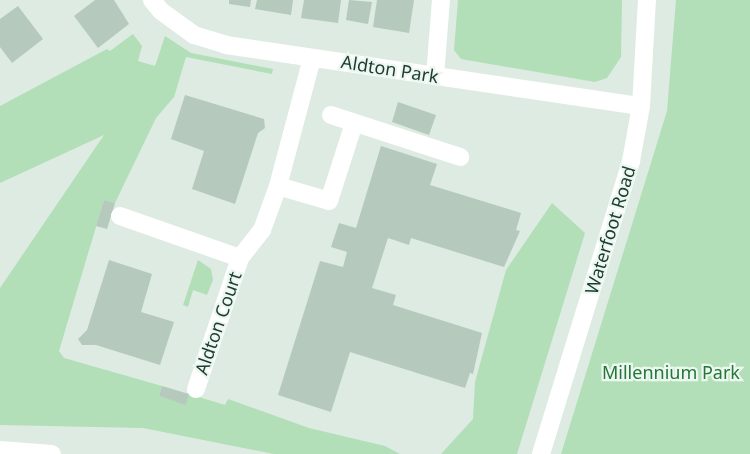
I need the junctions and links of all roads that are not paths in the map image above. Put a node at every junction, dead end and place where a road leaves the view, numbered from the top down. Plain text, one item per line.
1 (152, 0) edge
2 (441, 0) edge
3 (647, 0) edge
4 (312, 58) junction
5 (435, 76) junction
6 (641, 106) junction
7 (331, 115) dead end
8 (354, 123) junction
9 (460, 156) dead end
10 (278, 186) junction
11 (120, 216) dead end
12 (240, 258) junction
13 (196, 388) dead end
14 (0, 450) edge
15 (52, 454) edge
16 (541, 454) edge

1 - 4 street, Aldton Park
2 - 5 street
3 - 6 street, Waterfoot Road
4 - 5 street, Aldton Park
4 - 10 street, Aldton Court
5 - 6 street, Aldton Park
6 - 16 street, Waterfoot Road
7 - 8 street
8 - 9 street
8 - 10 street
10 - 12 street, Aldton Court
11 - 12 street, Aldton Court
12 - 13 street, Aldton Court
14 - 15 street

